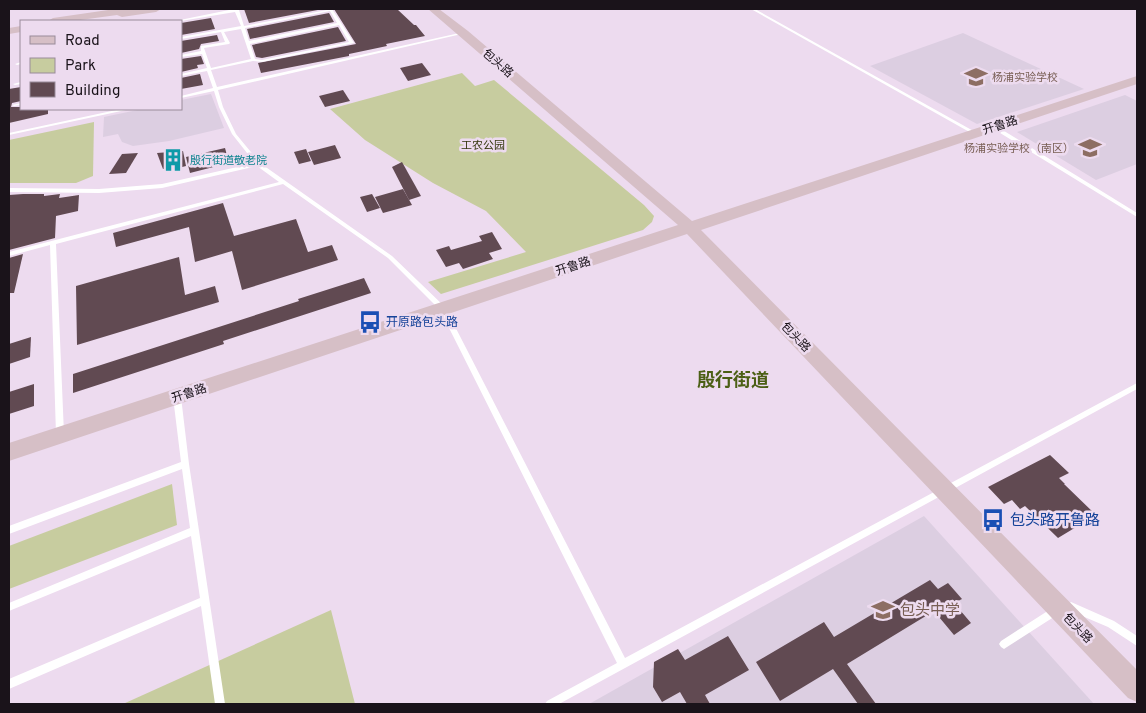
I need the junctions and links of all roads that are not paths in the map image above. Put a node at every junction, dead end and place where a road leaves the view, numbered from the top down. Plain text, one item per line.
1 (135, 9) edge
2 (156, 9) edge
3 (236, 9) edge
4 (433, 9) edge
5 (753, 9) edge
6 (60, 20) edge
7 (81, 20) edge
8 (182, 20) edge
9 (340, 24) junction
10 (243, 27) junction
11 (222, 31) junction
12 (464, 33) junction
13 (182, 38) edge
14 (248, 43) junction
15 (204, 52) junction
16 (182, 56) edge
17 (253, 60) junction
18 (209, 69) junction
19 (182, 75) edge
20 (1137, 80) edge
21 (20, 83) edge
22 (15, 84) dead end
23 (216, 89) junction
24 (182, 97) edge
25 (20, 104) edge
26 (14, 105) dead end
27 (121, 110) edge
28 (994, 126) junction
29 (975, 133) junction
30 (9, 134) edge
31 (258, 164) junction
32 (284, 182) junction
33 (9, 190) edge
34 (1137, 215) edge
35 (689, 227) junction
36 (53, 242) junction
37 (9, 254) edge
38 (443, 309) junction
39 (1137, 386) edge
40 (177, 397) junction
41 (60, 434) junction
42 (9, 452) edge
43 (185, 464) junction
44 (946, 490) junction
45 (9, 530) edge
46 (195, 530) junction
47 (1034, 582) junction
48 (205, 600) junction
49 (9, 607) edge
50 (1059, 608) junction
51 (1137, 641) edge
52 (1004, 644) dead end
53 (623, 665) junction
54 (9, 684) edge
55 (1137, 689) edge
56 (220, 704) edge
57 (550, 704) edge

1 - 6 street
2 - 7 street
3 - 8 lane
3 - 10 lane
4 - 12 street, 包头路
5 - 29 lane
9 - 10 lane
9 - 14 lane
9 - 17 lane
10 - 11 lane
10 - 14 lane
11 - 13 lane
11 - 15 lane
12 - 23 lane
12 - 35 street, 包头路
14 - 17 lane
15 - 16 lane
15 - 18 lane
17 - 18 lane
18 - 19 lane
18 - 23 lane
20 - 28 street, 开鲁路
21 - 22 lane
23 - 24 lane
23 - 31 lane
25 - 26 lane
27 - 30 lane
28 - 29 street, 开鲁路
28 - 34 lane
29 - 35 street, 开鲁路
31 - 32 lane
31 - 33 lane
32 - 36 lane
32 - 38 lane
35 - 38 street, 开鲁路
35 - 44 street, 包头路
36 - 37 lane
36 - 41 lane
38 - 40 street, 开鲁路
38 - 53 lane
39 - 44 lane
40 - 41 street, 开鲁路
40 - 43 lane
41 - 42 street, 开鲁路
43 - 45 lane
43 - 46 lane
44 - 47 street, 包头路
44 - 53 lane
46 - 48 lane
46 - 49 lane
47 - 50 street, 包头路
47 - 51 lane
48 - 54 lane
48 - 56 lane
50 - 52 lane
50 - 55 street, 包头路
53 - 57 lane

